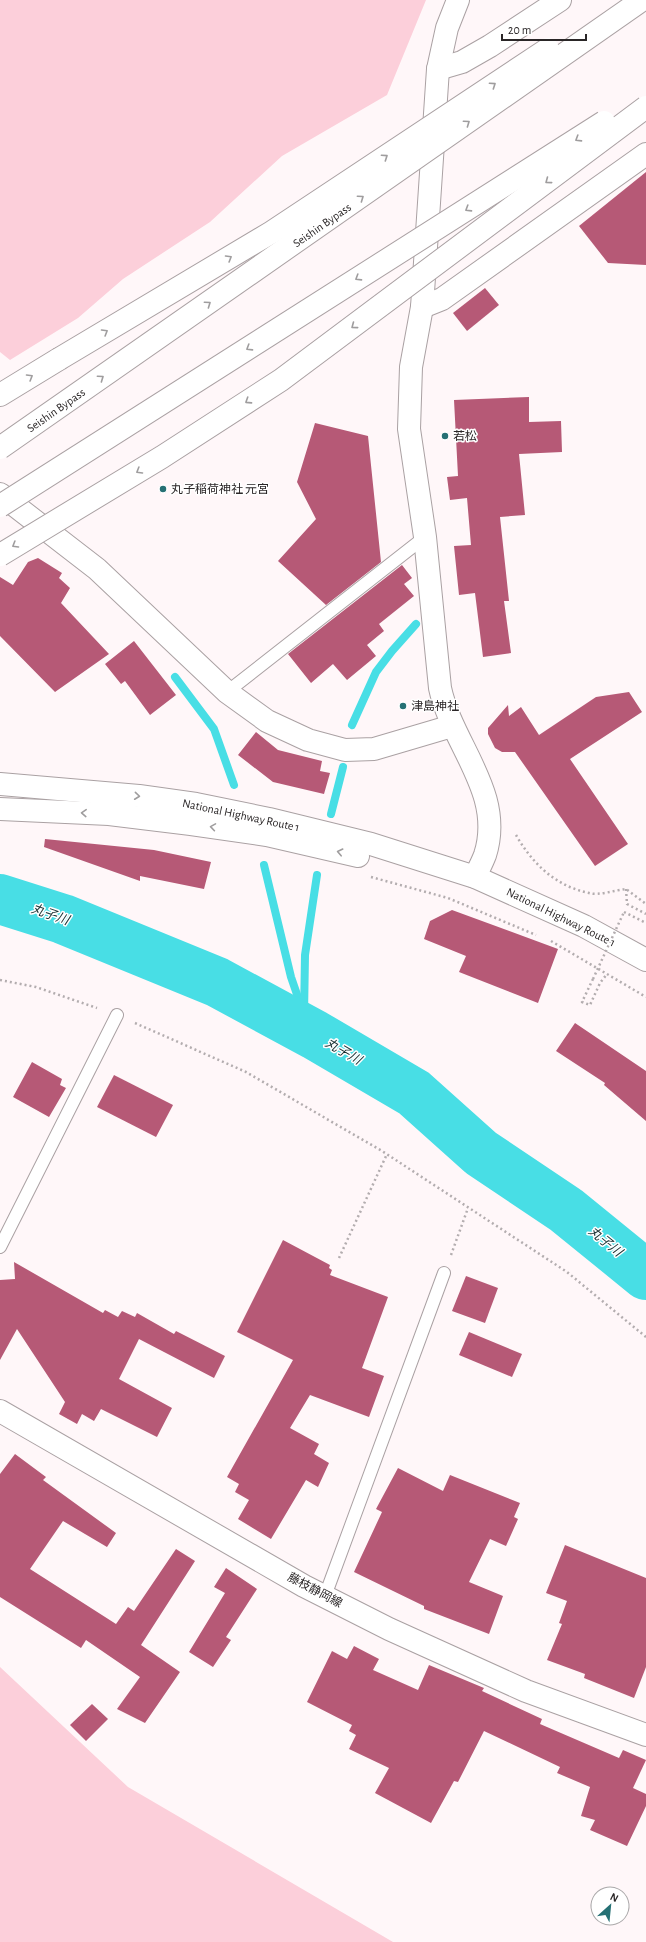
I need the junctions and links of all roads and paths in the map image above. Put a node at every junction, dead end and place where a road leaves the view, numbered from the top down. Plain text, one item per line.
1 (458, 0) edge
2 (560, 0) edge
3 (620, 0) edge
4 (642, 0) edge
5 (438, 69) junction
6 (646, 95) edge
7 (646, 107) edge
8 (646, 154) edge
9 (422, 307) junction
10 (0, 395) edge
11 (0, 448) edge
12 (0, 494) edge
13 (0, 506) edge
14 (425, 537) junction
15 (0, 554) edge
16 (227, 692) junction
17 (452, 726) junction
18 (0, 774) edge
19 (0, 784) edge
20 (71, 790) junction
21 (0, 809) edge
22 (515, 833) dead end
23 (367, 876) dead end
24 (475, 877) junction
25 (626, 889) junction
26 (646, 904) edge
27 (646, 914) edge
28 (646, 923) edge
29 (543, 938) dead end
30 (550, 941) dead end
31 (646, 960) edge
32 (606, 974) junction
33 (0, 980) edge
34 (646, 997) edge
35 (117, 1015) junction
36 (386, 1154) junction
37 (468, 1208) junction
38 (0, 1247) edge
39 (339, 1258) dead end
40 (444, 1272) joint
41 (646, 1337) edge
42 (0, 1411) edge
43 (325, 1596) junction
44 (646, 1735) edge

1 - 5 main road
2 - 5 main road
10 -> 3 main road, bridge
11 -> 4 main road, Seishin Bypass, bridge
5 - 9 main road
6 -> 13 main road, bridge
7 -> 15 main road, bridge
8 - 9 main road
9 - 14 main road
12 - 16 main road
14 - 16 lane
14 - 17 main road
16 - 17 main road
17 - 24 main road
18 - 20 main road
19 - 20 main road, National Highway Route 1
20 -> 24 main road, National Highway Route 1
24 -> 21 main road, National Highway Route 1
22 - 25 path
23 - 29 path
24 - 31 main road, National Highway Route 1
25 - 26 path
25 - 27 path
28 - 32 path, bridge
30 - 32 path
32 - 34 path
33 - 35 path
35 - 36 path
35 - 38 lane
36 - 37 path
36 - 39 path
37 - 40 path
37 - 41 path
40 - 43 lane
42 - 43 main road, 藤枝静岡線
43 - 44 main road, 藤枝静岡線

